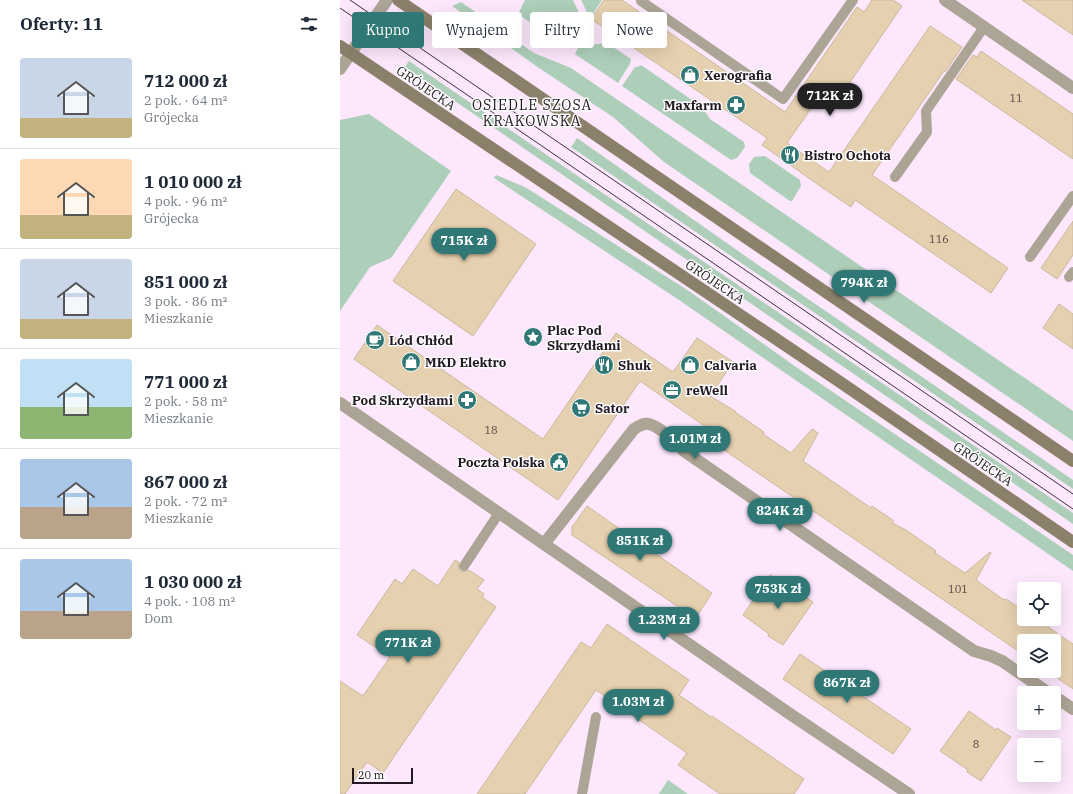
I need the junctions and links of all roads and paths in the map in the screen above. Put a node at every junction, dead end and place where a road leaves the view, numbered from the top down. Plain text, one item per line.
1 (387, 0) edge
2 (398, 0) edge
3 (642, 0) edge
4 (854, 0) edge
5 (945, 0) edge
6 (984, 26) junction
7 (340, 46) edge
8 (351, 53) junction
9 (340, 69) edge
10 (1073, 88) edge
11 (895, 178) dead end
12 (1073, 196) edge
13 (1030, 257) dead end
14 (340, 403) edge
15 (1073, 461) edge
16 (499, 513) junction
17 (1073, 542) edge
18 (544, 544) junction
19 (464, 566) dead end
20 (1039, 686) edge
21 (1061, 701) edge
22 (1073, 709) edge
23 (596, 716) dead end
24 (582, 794) edge
25 (909, 794) edge

1 - 8 street
2 - 15 main road
3 - 4 lane
5 - 6 street
6 - 10 street
6 - 11 lane
7 - 8 main road, GRÓJECKA
8 - 9 street
8 - 17 main road, GRÓJECKA
12 - 13 lane
14 - 16 street
16 - 18 street
16 - 19 lane
18 - 20 street
18 - 25 street
21 - 22 street
23 - 24 lane

